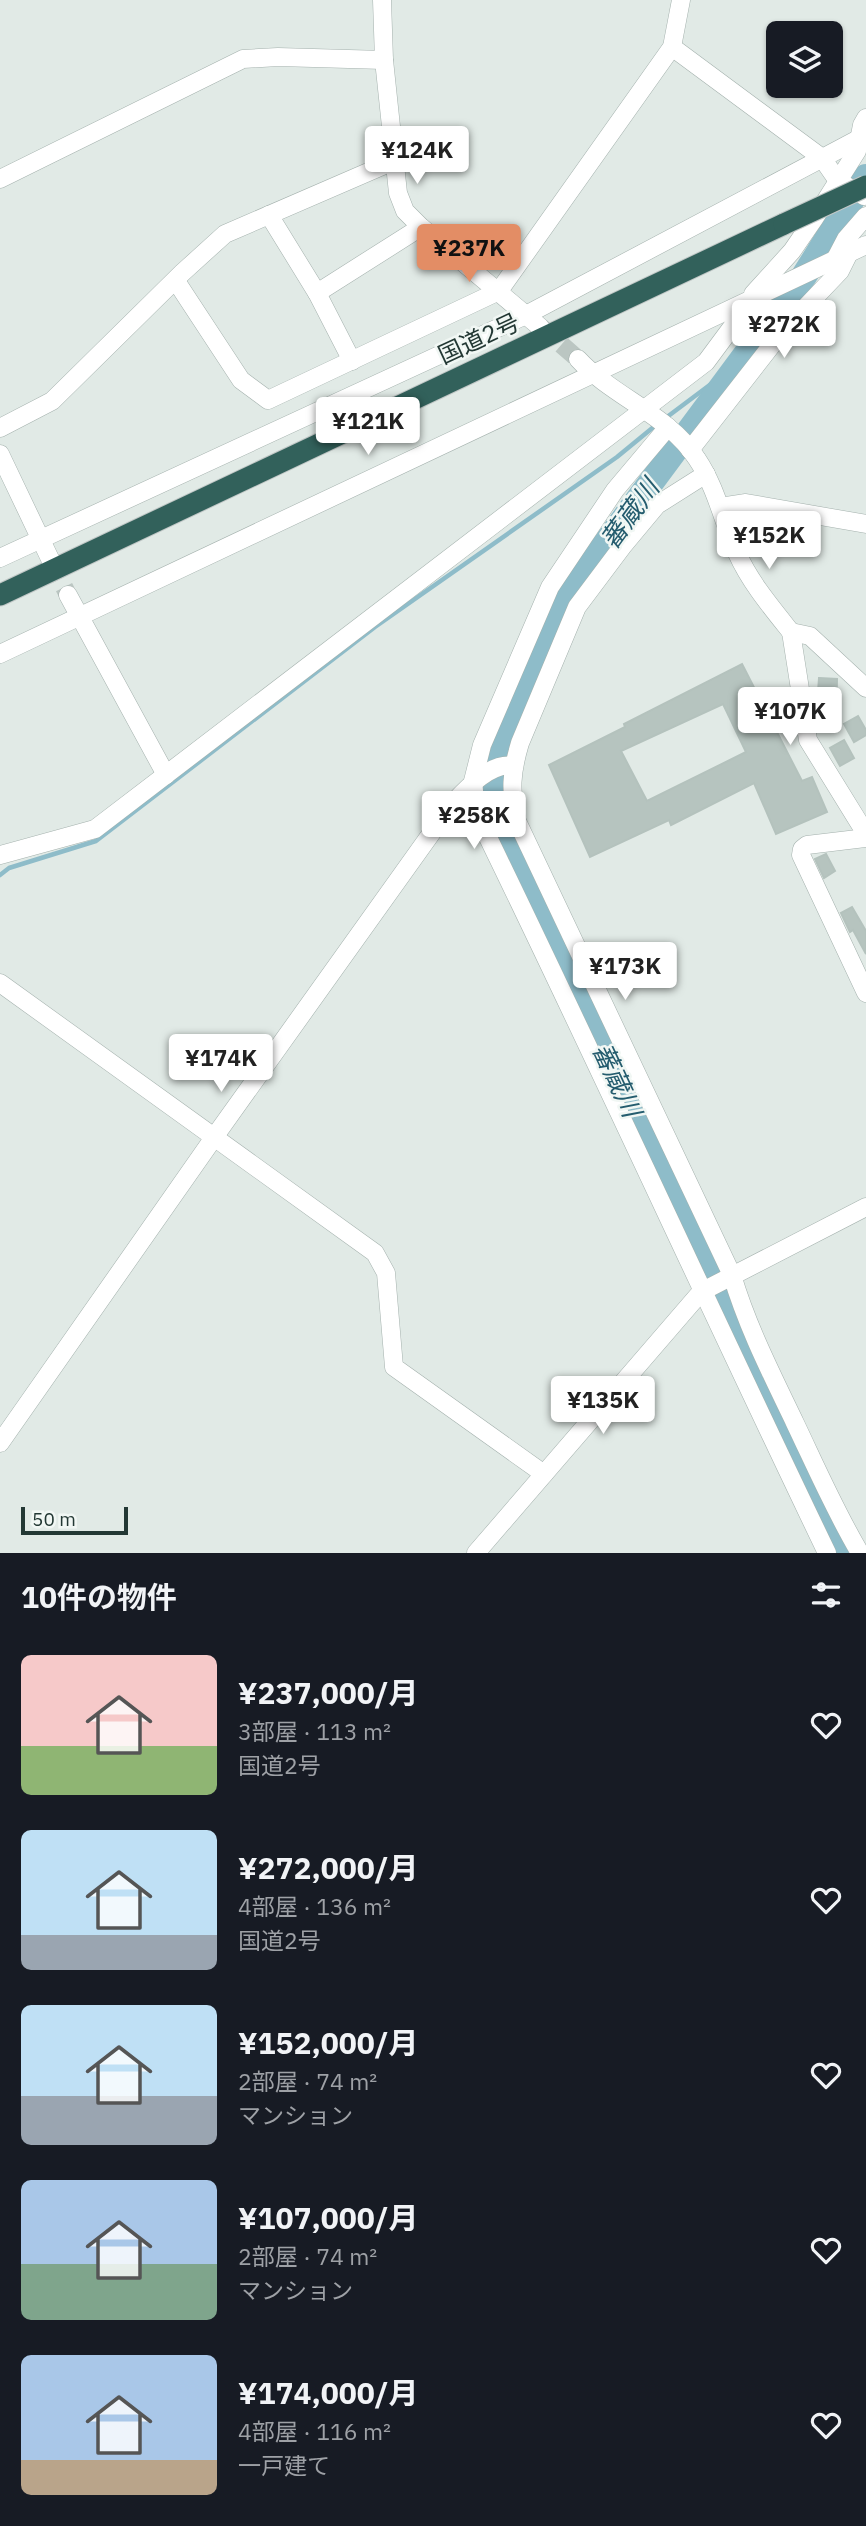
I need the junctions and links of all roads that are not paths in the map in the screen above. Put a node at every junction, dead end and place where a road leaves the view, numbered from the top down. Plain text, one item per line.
1 (382, 0) edge
2 (681, 0) edge
3 (672, 47) junction
4 (384, 60) junction
5 (866, 118) edge
6 (863, 136) edge
7 (822, 158) junction
8 (396, 160) junction
9 (0, 179) edge
10 (839, 181) junction
11 (866, 186) edge
12 (866, 197) edge
13 (268, 215) junction
14 (866, 216) edge
15 (421, 227) junction
16 (866, 245) edge
17 (842, 258) junction
18 (176, 281) junction
19 (499, 291) junction
20 (317, 293) junction
21 (750, 299) junction
22 (533, 321) junction
23 (578, 359) tunnel mouth
24 (352, 361) junction
25 (592, 374) junction
26 (642, 410) junction
27 (668, 427) junction
28 (0, 428) edge
29 (688, 448) junction
30 (0, 454) edge
31 (706, 474) junction
32 (720, 508) junction
33 (866, 524) edge
34 (39, 539) junction
35 (0, 558) edge
36 (52, 562) tunnel mouth
37 (0, 595) edge
38 (68, 595) tunnel mouth
39 (77, 616) junction
40 (791, 632) junction
41 (0, 654) edge
42 (866, 688) edge
43 (510, 765) junction
44 (166, 775) junction
45 (474, 780) junction
46 (866, 836) edge
47 (0, 855) edge
48 (577, 954) junction
49 (552, 966) junction
50 (0, 982) edge
51 (866, 993) edge
52 (215, 1136) junction
53 (866, 1207) edge
54 (730, 1277) junction
55 (702, 1292) junction
56 (0, 1443) edge
57 (544, 1474) junction
58 (476, 1553) edge
59 (827, 1553) edge
60 (860, 1553) edge

1 - 4 street
2 - 3 street
3 - 7 street
3 - 19 street
4 - 8 street
4 - 9 street
5 - 6 street
6 - 7 street
6 - 10 street
7 - 10 street
7 - 22 street
8 - 13 street
8 - 15 street
10 - 12 street
10 - 21 street
11 - 37 highway, 国道2号, bridge
13 - 18 street
13 - 20 street
14 - 17 street
15 - 19 street
15 - 20 street
16 - 17 street
17 - 21 street
17 - 29 street
18 - 24 street
18 - 28 street
19 - 22 street
19 - 24 street
20 - 24 street
21 - 25 street
21 - 26 street
22 - 34 street
23 - 25 street
25 - 26 street
25 - 39 street
26 - 27 street
26 - 44 street
27 - 29 street
27 - 45 street
29 - 31 street
30 - 34 street
31 - 32 street
31 - 43 street
32 - 33 street
32 - 40 street
34 - 35 street
34 - 36 street
38 - 39 street
39 - 41 street
39 - 44 street
40 - 42 street
40 - 46 street
43 - 45 street
43 - 48 street
44 - 47 street
45 - 49 street
45 - 52 street
46 - 51 street
48 - 49 street
48 - 54 street
49 - 55 street
50 - 52 street
52 - 56 street
52 - 57 street
53 - 54 street
54 - 55 street
54 - 60 street
55 - 57 street
55 - 59 street
57 - 58 street

